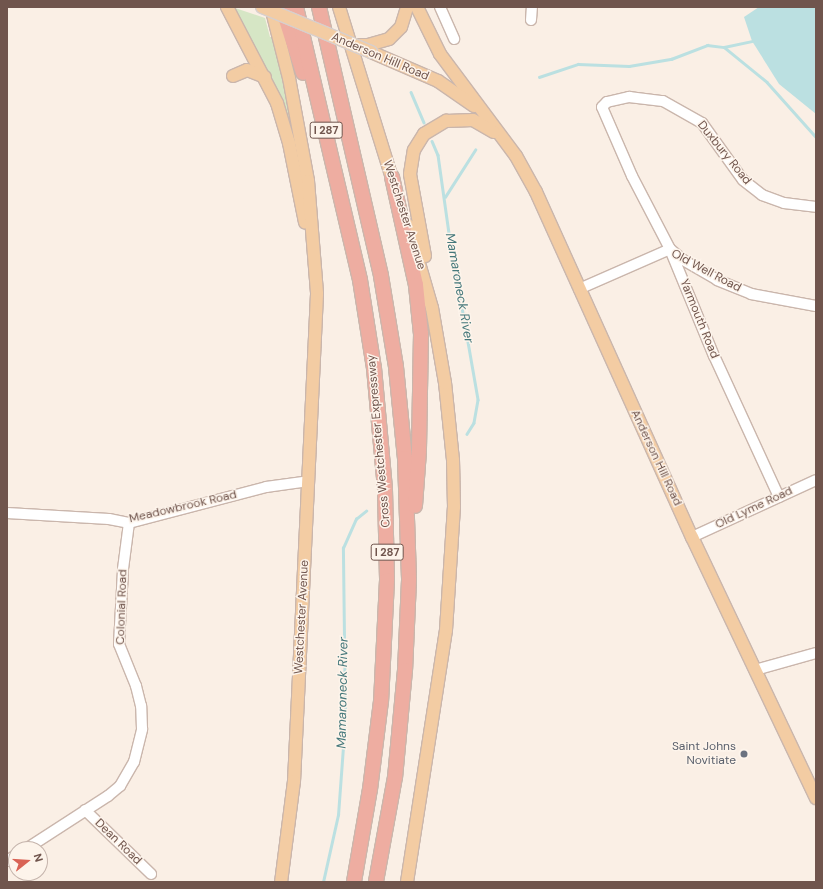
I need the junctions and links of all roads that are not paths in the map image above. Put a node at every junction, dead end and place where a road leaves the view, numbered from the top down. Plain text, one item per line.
1 (227, 7) edge
2 (262, 7) edge
3 (271, 7) edge
4 (282, 7) edge
5 (296, 7) edge
6 (319, 7) edge
7 (339, 7) edge
8 (407, 7) edge
9 (417, 7) edge
10 (440, 7) edge
11 (532, 7) edge
12 (531, 20) dead end
13 (454, 39) dead end
14 (370, 48) junction
15 (233, 76) dead end
16 (265, 78) junction
17 (491, 121) junction
18 (616, 142) joint
19 (508, 145) junction
20 (392, 177) junction
21 (816, 207) edge
22 (348, 223) junction
23 (670, 250) junction
24 (579, 288) junction
25 (816, 306) edge
26 (432, 308) junction
27 (315, 352) junction
28 (816, 480) edge
29 (309, 481) junction
30 (779, 497) junction
31 (7, 513) edge
32 (129, 523) junction
33 (692, 537) junction
34 (409, 580) junction
35 (816, 653) edge
36 (756, 670) junction
37 (816, 798) edge
38 (85, 810) junction
39 (38, 841) edge
40 (382, 853) junction
41 (150, 874) dead end
42 (281, 882) edge
43 (354, 882) edge
44 (376, 882) edge
45 (380, 882) edge
46 (407, 882) edge

1 - 16 main road
2 - 14 main road, Anderson Hill Road, bridge
3 - 27 main road
4 - 22 highway
5 - 22 highway, Cross Westchester Expressway / I 287
6 - 34 highway, Cross Westchester Expressway / I 287
7 - 20 main road, Westchester Avenue
8 - 14 main road
9 - 17 main road, Anderson Hill Road
10 - 13 street
11 - 12 street
14 - 17 main road, Anderson Hill Road
15 - 16 main road
16 - 27 main road
17 - 19 main road, Anderson Hill Road
18 - 21 street, Duxbury Road
18 - 23 street, Yarmouth Road
19 - 24 main road, Anderson Hill Road
19 - 26 main road
20 - 26 main road, Westchester Avenue
20 - 34 highway
22 - 43 highway, Cross Westchester Expressway / I 287
23 - 24 street, Old Well Road
23 - 25 street, Old Well Road
23 - 30 street, Yarmouth Road
24 - 33 main road, Anderson Hill Road
26 - 46 main road, Westchester Avenue
27 - 29 main road, Westchester Avenue
28 - 30 street, Old Lyme Road
29 - 32 street, Meadowbrook Road
29 - 42 main road, Westchester Avenue
30 - 33 street, Old Lyme Road
31 - 32 street, Meadowbrook Road
32 - 38 street, Colonial Road
33 - 36 main road, Anderson Hill Road
34 - 40 highway, Cross Westchester Expressway / I 287
35 - 36 street
36 - 37 main road, Anderson Hill Road
38 - 39 street, Colonial Road
38 - 41 street, Dean Road
40 - 44 highway, Cross Westchester Expressway / I 287
40 - 45 highway

